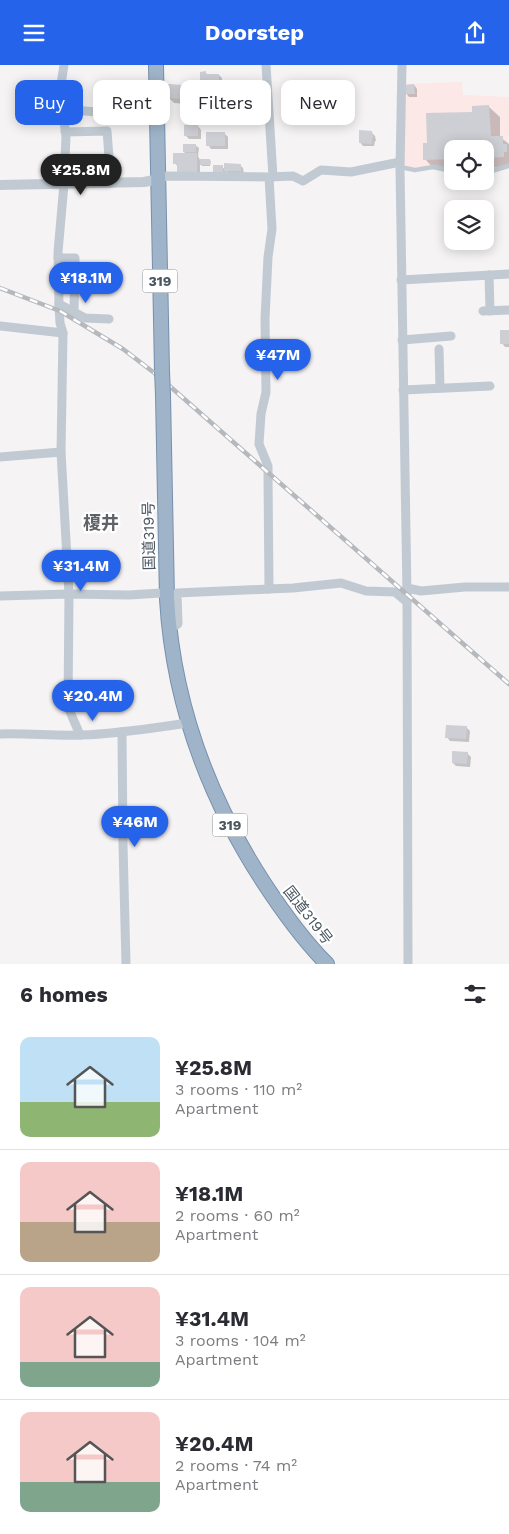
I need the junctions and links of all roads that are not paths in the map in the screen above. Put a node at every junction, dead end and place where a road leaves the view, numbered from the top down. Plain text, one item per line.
1 (64, 65) edge
2 (156, 65) edge
3 (266, 65) edge
4 (402, 65) edge
5 (62, 80) edge
6 (64, 125) edge
7 (65, 132) junction
8 (400, 164) junction
9 (509, 166) edge
10 (444, 169) edge
11 (494, 170) edge
12 (271, 177) junction
13 (159, 179) junction
14 (111, 183) junction
15 (64, 184) junction
16 (0, 185) edge
17 (58, 258) junction
18 (509, 274) edge
19 (489, 275) junction
20 (401, 280) junction
21 (59, 304) junction
22 (509, 310) edge
23 (74, 312) junction
24 (108, 319) dead end
25 (0, 326) edge
26 (63, 333) junction
27 (450, 336) dead end
28 (402, 340) junction
29 (439, 349) dead end
30 (490, 386) dead end
31 (440, 388) junction
32 (403, 390) junction
33 (60, 452) junction
34 (0, 457) edge
35 (509, 587) edge
36 (407, 588) junction
37 (269, 589) junction
38 (161, 593) dead end
39 (69, 594) junction
40 (0, 595) edge
41 (407, 602) junction
42 (169, 629) junction
43 (188, 723) junction
44 (122, 732) junction
45 (0, 734) edge
46 (80, 735) junction
47 (126, 964) edge
48 (327, 964) edge
49 (408, 964) edge

1 - 5 street
2 - 13 highway, 国道319号 / 319
3 - 12 street
4 - 8 street
6 - 7 street
7 - 14 street
7 - 15 street
8 - 10 lane
8 - 12 street
8 - 20 street
9 - 11 lane
12 - 13 street
12 - 37 street
13 - 14 street
13 - 42 highway, 国道319号 / 319, bridge
14 - 15 street
15 - 16 street
15 - 17 street
17 - 21 street
17 - 23 street
18 - 19 street
19 - 20 street
19 - 22 street
20 - 28 street
21 - 23 street
21 - 26 street
23 - 24 street
25 - 26 street
26 - 33 street
27 - 28 street
28 - 32 street
29 - 31 street
30 - 31 street
31 - 32 street
32 - 36 street
33 - 34 street
33 - 39 street
35 - 36 street
36 - 41 street
37 - 41 street
37 - 42 street
38 - 39 street
39 - 40 street
39 - 46 street
41 - 49 street
42 - 43 highway, 国道319号 / 319
43 - 44 street
43 - 48 highway, 国道319号 / 319
44 - 46 street
44 - 47 street
45 - 46 street

